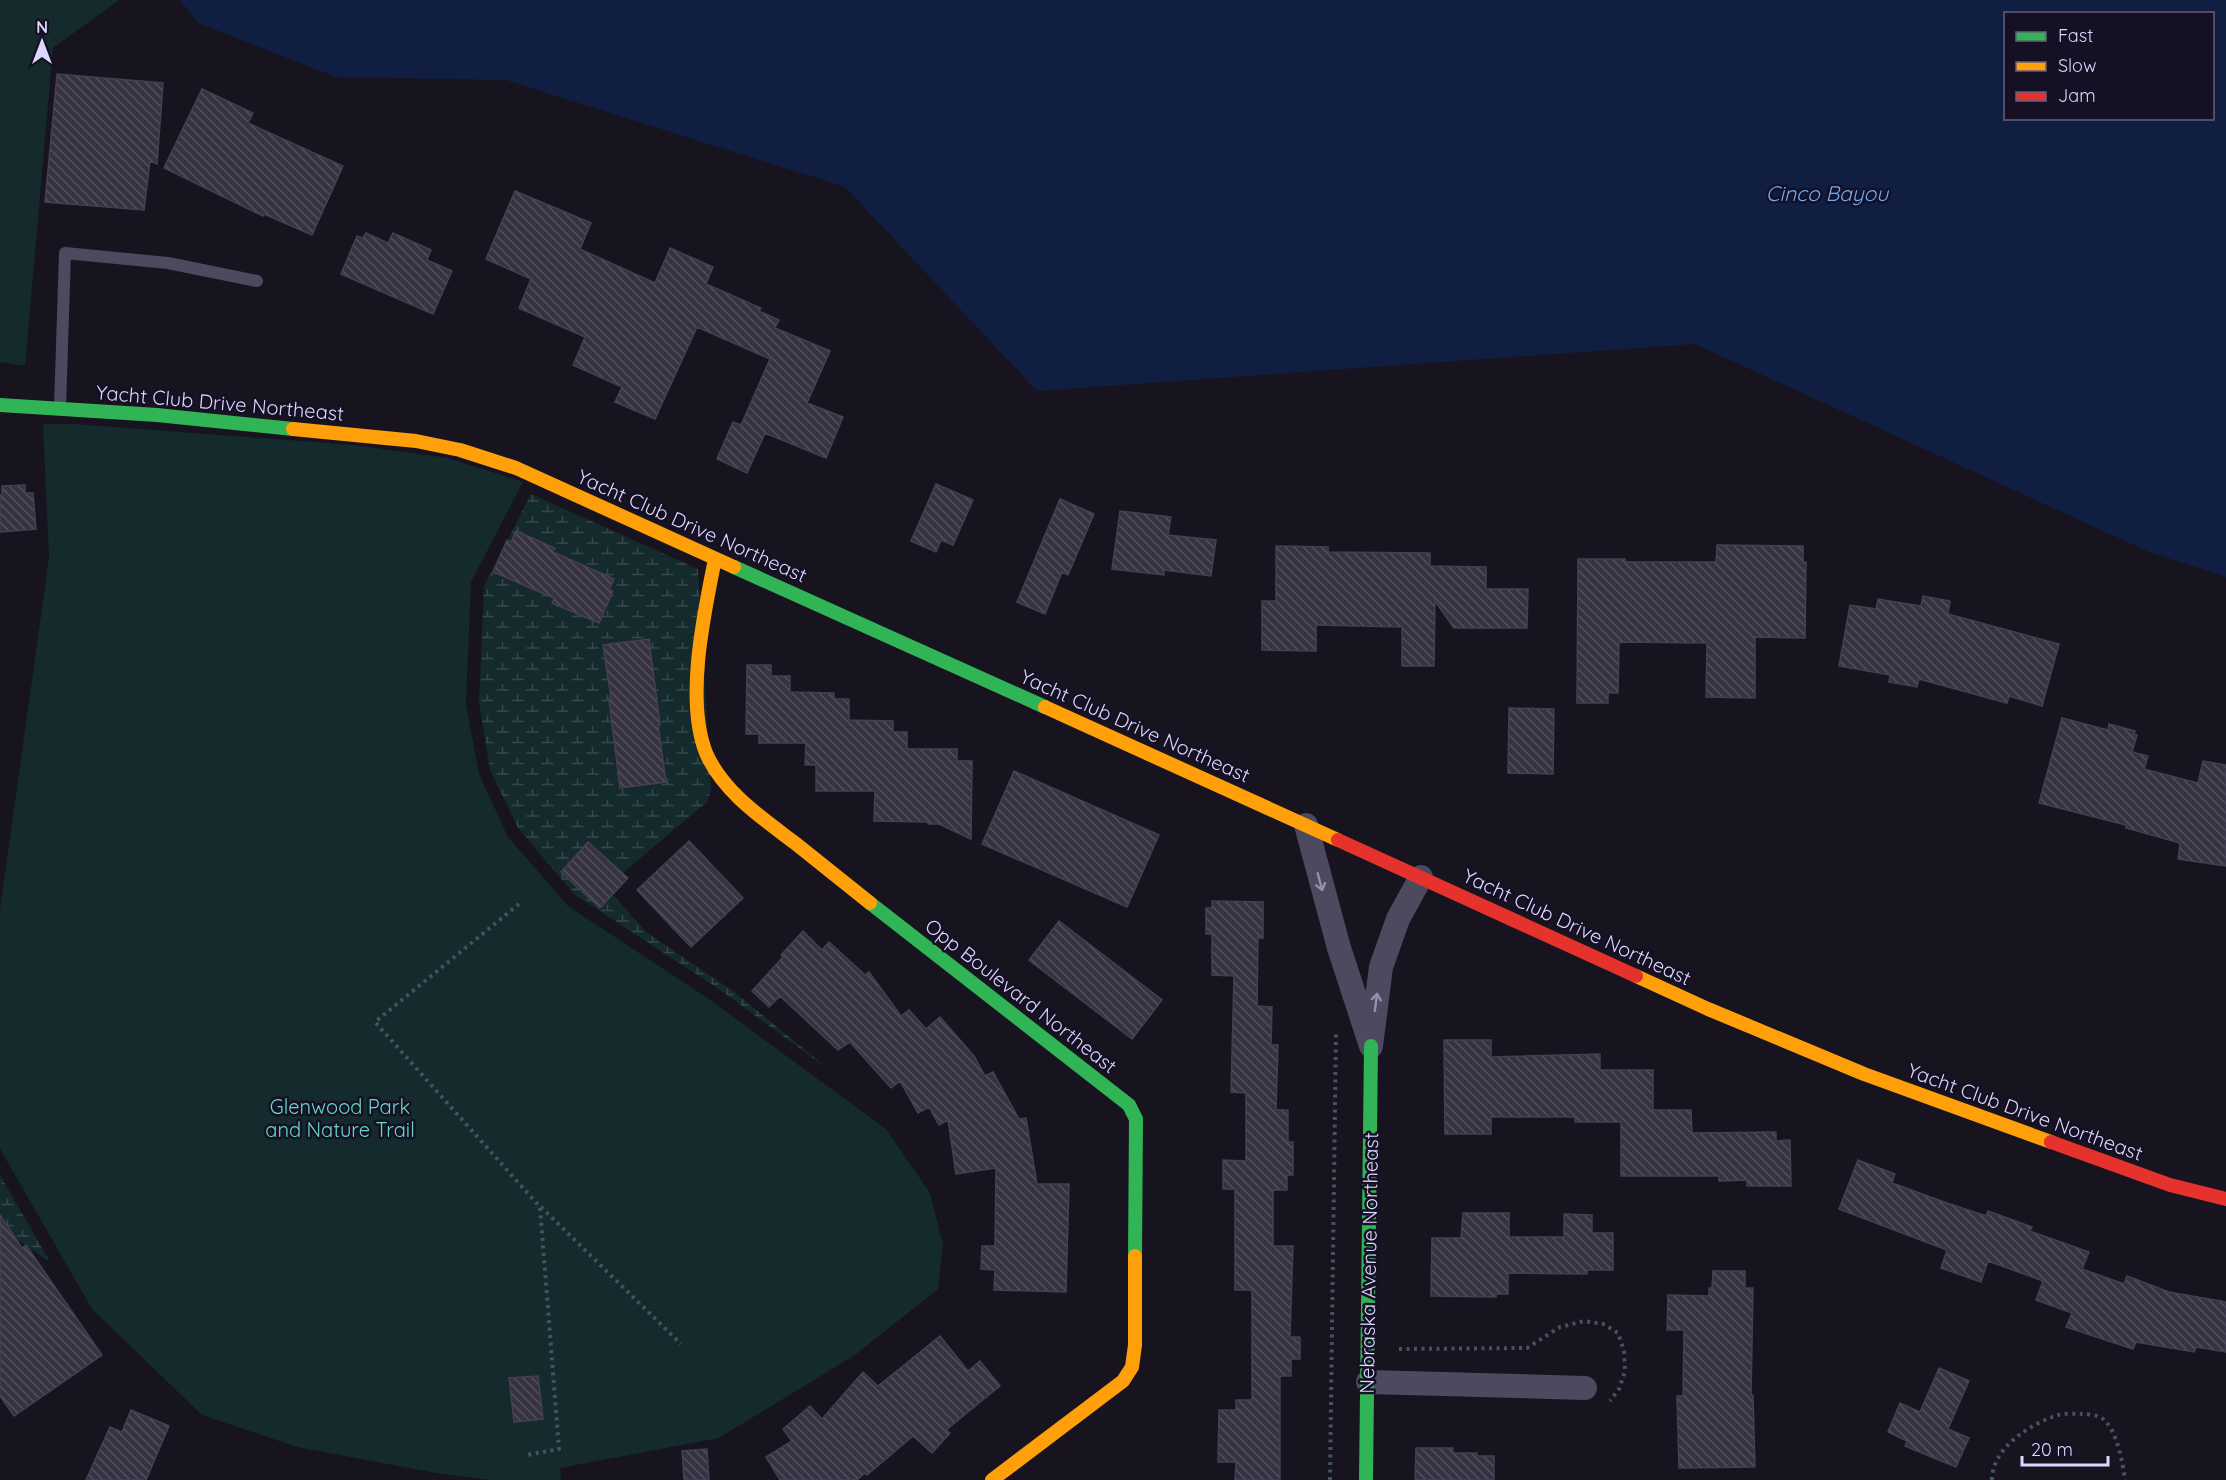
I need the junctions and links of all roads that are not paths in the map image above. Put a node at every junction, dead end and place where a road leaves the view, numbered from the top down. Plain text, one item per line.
1 (256, 281) dead end
2 (0, 405) edge
3 (60, 409) junction
4 (715, 559) junction
5 (1306, 825) junction
6 (1421, 877) junction
7 (1371, 1046) junction
8 (2226, 1200) edge
9 (1368, 1382) junction
10 (1585, 1388) dead end
11 (993, 1480) edge
12 (1366, 1480) edge

1 - 3 lane
2 - 3 street, Yacht Club Drive Northeast
3 - 4 street, Yacht Club Drive Northeast
4 - 5 street, Yacht Club Drive Northeast
4 - 11 street, Opp Boulevard Northeast
5 - 6 street, Yacht Club Drive Northeast
5 -> 7 street, Nebraska Avenue Northeast
7 -> 6 street, Nebraska Avenue Northeast
6 - 8 street, Yacht Club Drive Northeast
7 - 9 street, Nebraska Avenue Northeast
9 - 10 street
9 - 12 street, Nebraska Avenue Northeast

